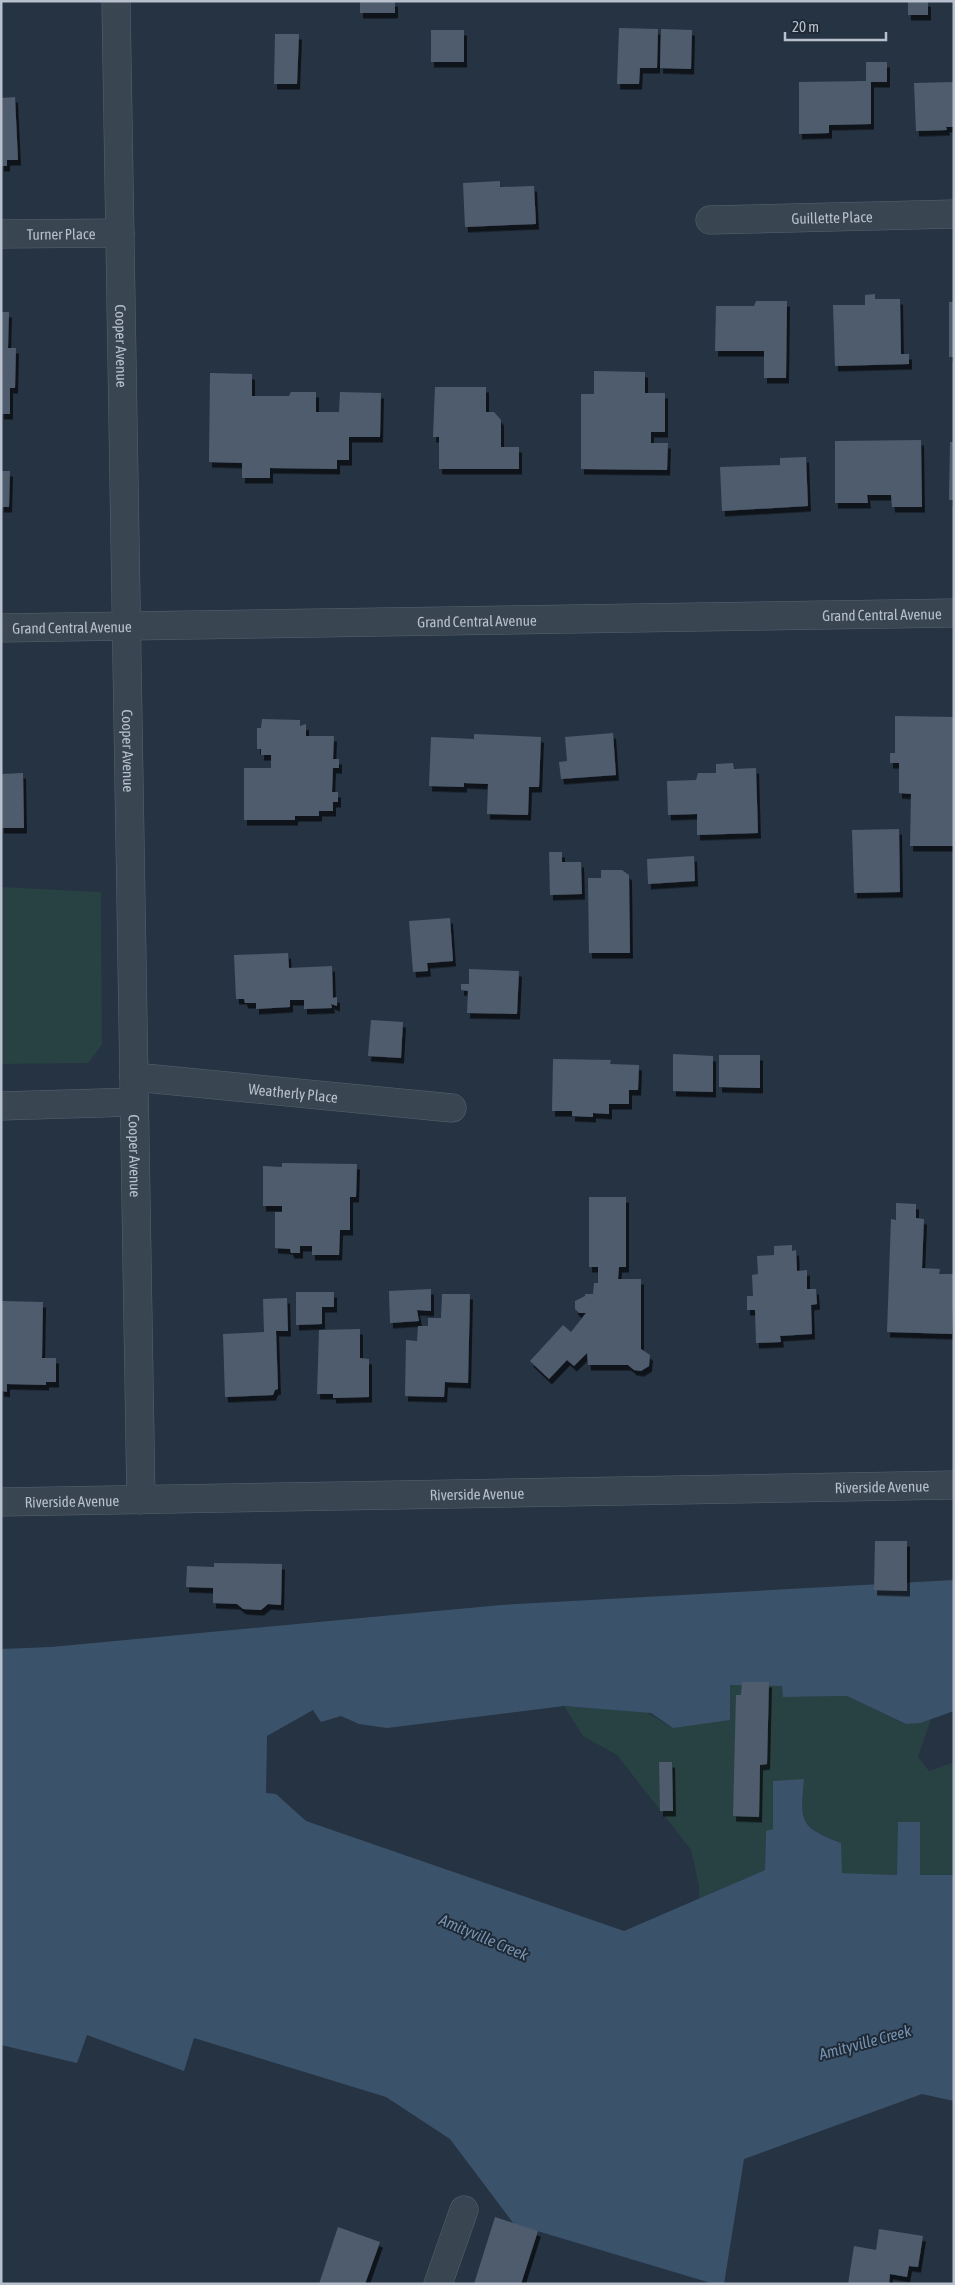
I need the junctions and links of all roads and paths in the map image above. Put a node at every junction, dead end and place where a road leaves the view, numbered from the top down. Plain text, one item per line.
1 (116, 1) edge
2 (954, 214) edge
3 (710, 220) dead end
4 (120, 233) junction
5 (1, 234) edge
6 (954, 613) edge
7 (127, 626) junction
8 (1, 628) edge
9 (134, 1090) junction
10 (1, 1106) edge
11 (452, 1108) dead end
12 (954, 1485) edge
13 (141, 1500) junction
14 (1, 1502) edge
15 (464, 2210) dead end
16 (438, 2284) edge

1 - 4 street, Cooper Avenue
2 - 3 street, Guillette Place
4 - 5 street, Turner Place
4 - 7 street, Cooper Avenue
6 - 7 street, Grand Central Avenue
7 - 8 street, Grand Central Avenue
7 - 9 street, Cooper Avenue
9 - 10 street, Weatherly Place
9 - 11 street, Weatherly Place
9 - 13 street, Cooper Avenue
12 - 13 street, Riverside Avenue
13 - 14 street, Riverside Avenue
15 - 16 street

